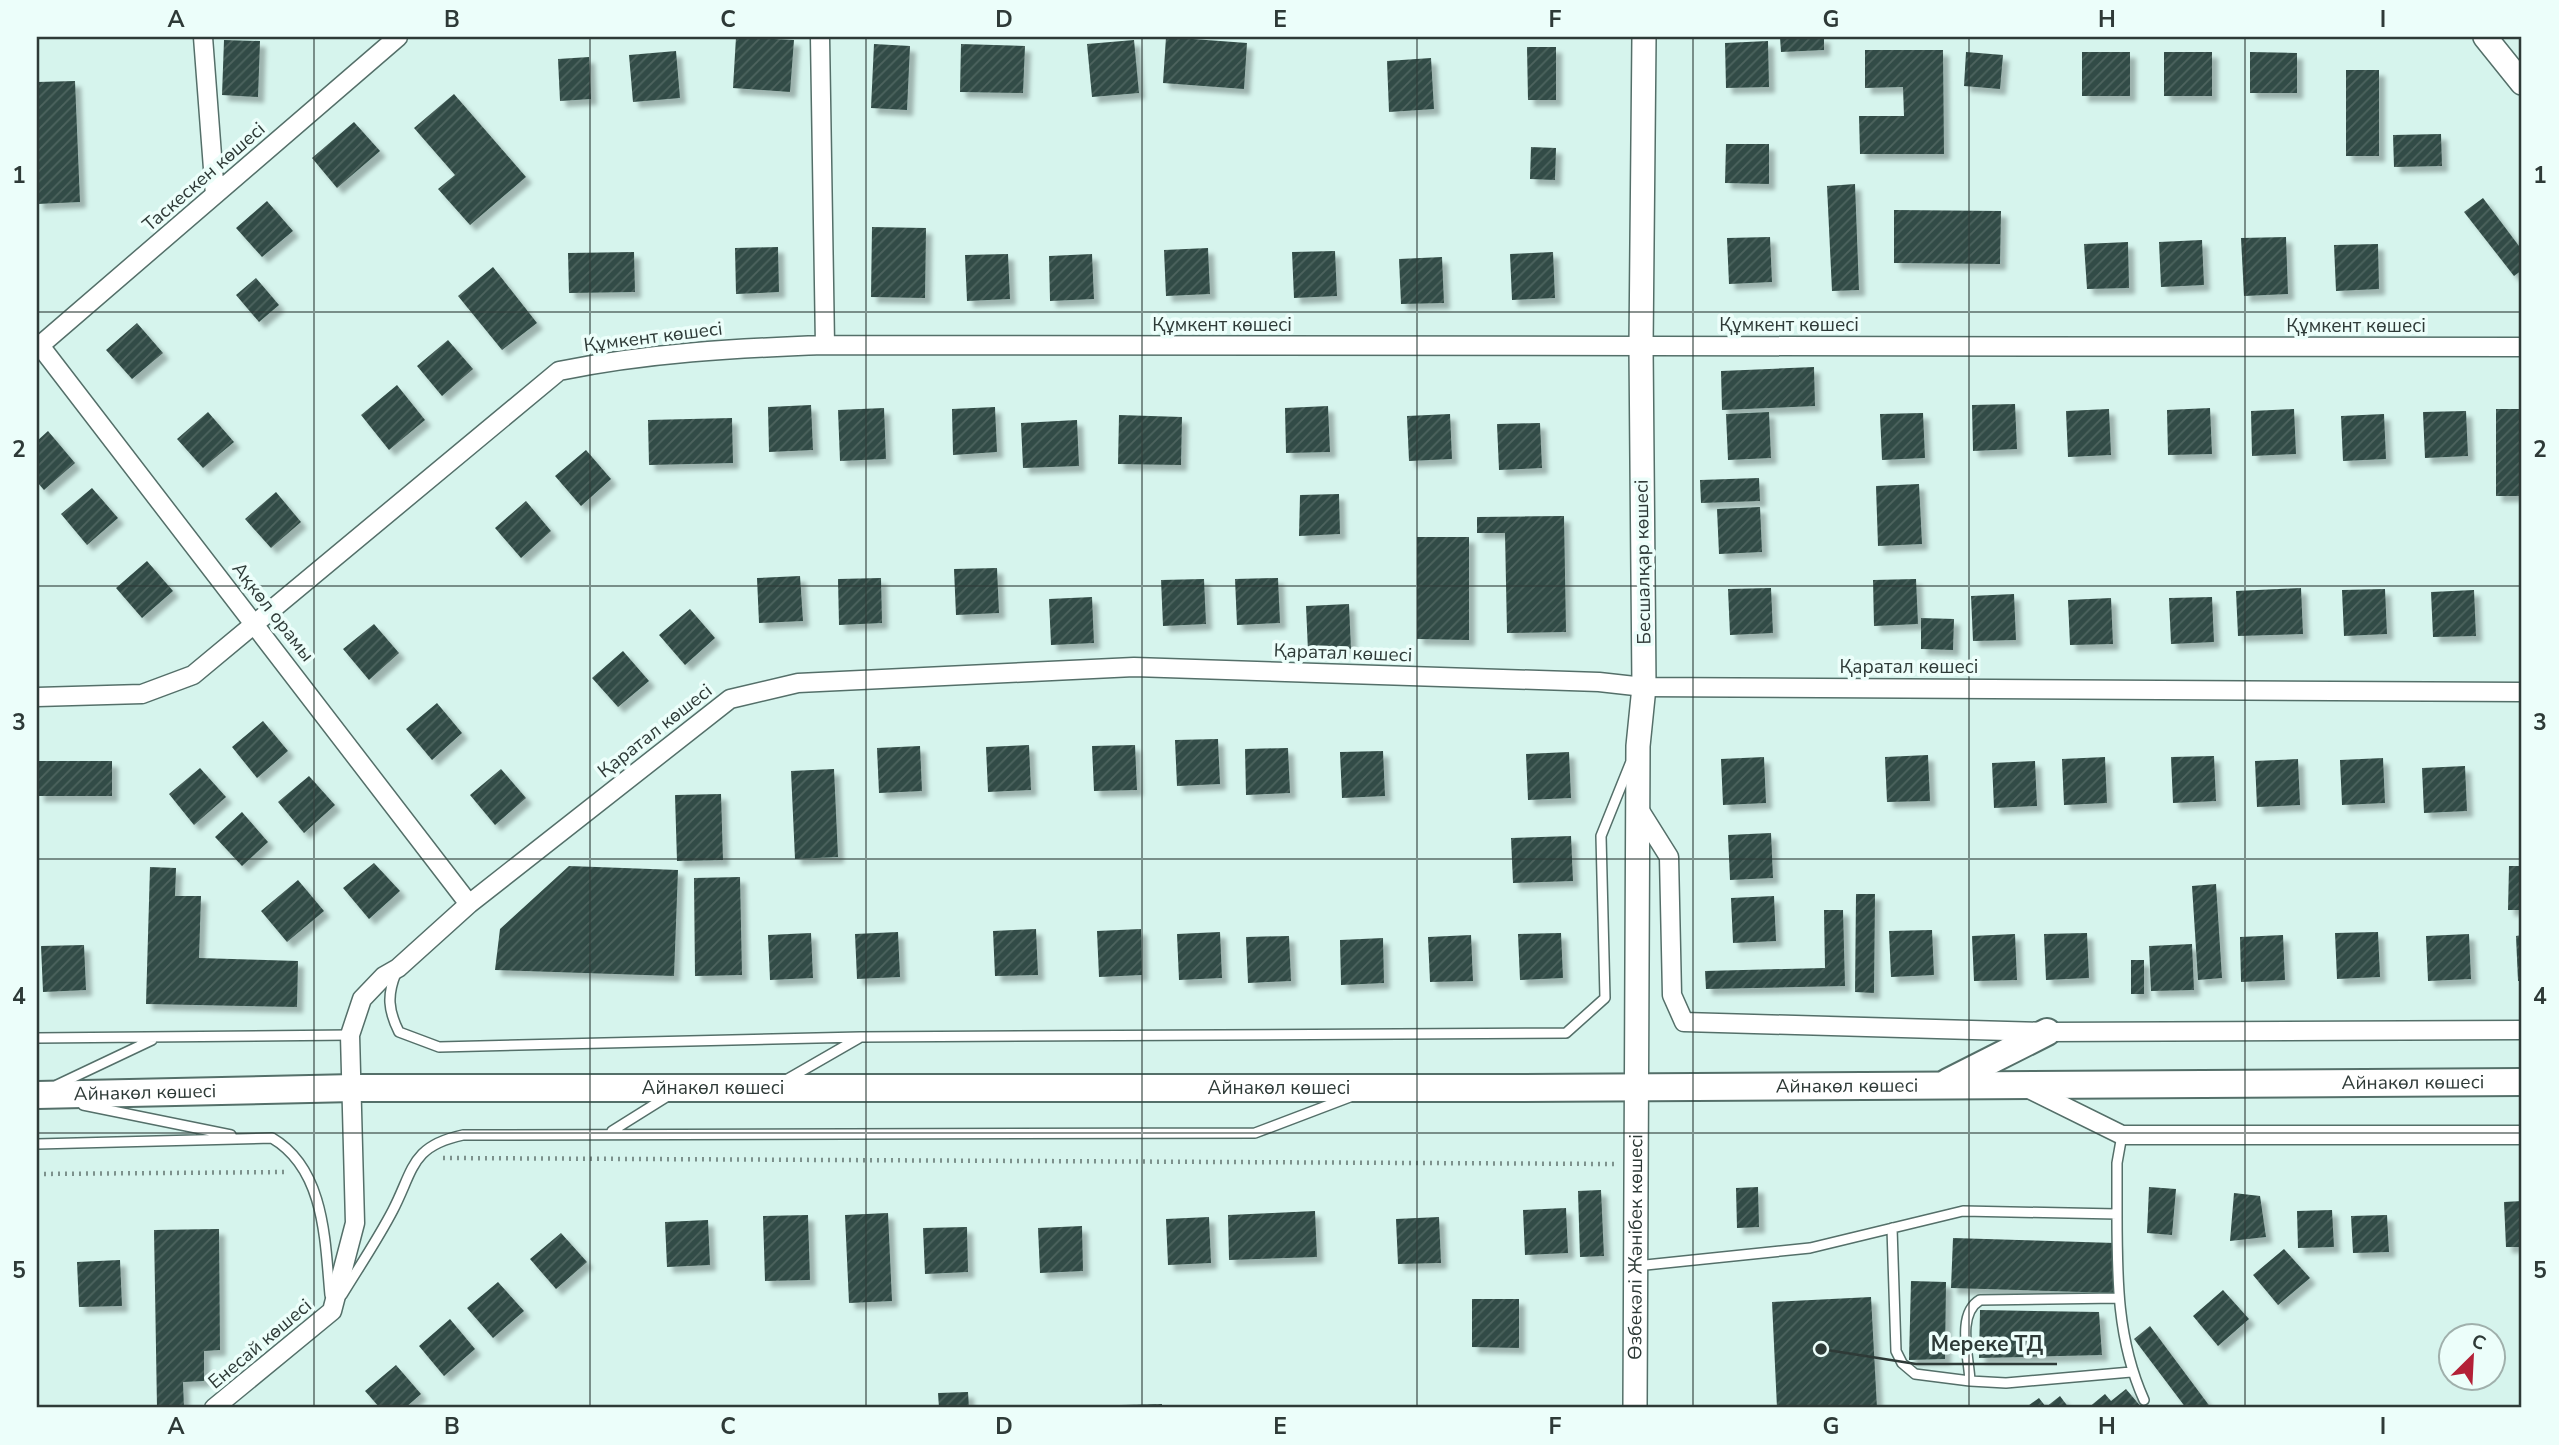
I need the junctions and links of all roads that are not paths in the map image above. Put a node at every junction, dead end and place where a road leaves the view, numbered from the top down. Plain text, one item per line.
1 (203, 37) edge
2 (398, 37) edge
3 (820, 37) edge
4 (1644, 37) edge
5 (2485, 37) edge
6 (2521, 79) edge
7 (215, 195) junction
8 (825, 345) junction
9 (39, 347) edge
10 (1641, 347) junction
11 (2522, 347) edge
12 (256, 624) junction
13 (1644, 687) junction
14 (2522, 692) edge
15 (37, 697) edge
16 (1638, 746) junction
17 (1637, 806) junction
18 (469, 904) junction
19 (398, 968) junction
20 (2522, 1030) edge
21 (2047, 1032) junction
22 (350, 1035) junction
23 (860, 1037) junction
24 (37, 1038) edge
25 (157, 1038) junction
26 (2522, 1082) edge
27 (1942, 1085) junction
28 (2020, 1085) junction
29 (1636, 1086) junction
30 (1376, 1087) junction
31 (354, 1088) junction
32 (681, 1088) junction
33 (772, 1088) junction
34 (37, 1095) edge
35 (610, 1132) junction
36 (2122, 1135) junction
37 (2522, 1135) edge
38 (240, 1137) junction
39 (37, 1143) edge
40 (2116, 1214) junction
41 (1892, 1228) junction
42 (1634, 1266) junction
43 (2117, 1298) junction
44 (332, 1311) junction
45 (2131, 1372) junction
46 (1970, 1381) junction
47 (2144, 1400) dead end
48 (214, 1408) edge
49 (1635, 1408) edge

1 - 7 street
2 - 7 street, Таскескен көшесі
3 - 8 street
4 - 10 street, Бесшалқар көшесі
5 - 6 street
7 - 9 street, Таскескен көшесі
8 - 10 street, Құмкент көшесі
8 - 12 street, Құмкент көшесі
9 - 12 street, Ақкөл орамы
10 - 11 street, Құмкент көшесі
10 - 13 street, Бесшалқар көшесі
12 - 15 street, Құмкент көшесі
12 - 18 street, Ақкөл орамы
13 - 14 street, Қаратал көшесі
13 - 16 street, Бесшалқар көшесі
13 - 18 street, Қаратал көшесі
16 - 17 street, Бесшалқар көшесі
16 - 23 lane
17 - 21 street
17 - 29 street, Бесшалқар көшесі
18 - 19 street, Қаратал көшесі
19 - 22 street, Қаратал көшесі
19 - 23 lane
20 - 21 street
21 - 27 main road
22 - 25 lane
22 - 31 street, Қаратал көшесі
23 - 33 lane
24 - 25 lane
25 - 34 lane
26 - 28 main road, Айнакөл көшесі
27 - 28 main road, Айнакөл көшесі
27 - 29 main road, Айнакөл көшесі
28 - 36 street
29 - 30 main road, Айнакөл көшесі
29 - 42 street, Өзбекәлі Жәнібек көшесі
30 - 33 main road, Айнакөл көшесі
30 - 35 lane
31 - 32 main road, Айнакөл көшесі
31 - 34 main road, Айнакөл көшесі
31 - 44 street, Қаратал көшесі
32 - 33 main road, Айнакөл көшесі
32 - 35 lane
34 - 38 lane
35 - 44 lane
36 - 37 street
36 - 40 lane
38 - 39 lane
38 - 44 lane
40 - 41 lane
40 - 43 lane
41 - 42 lane
41 - 46 lane
42 - 49 street, Өзбекәлі Жәнібек көшесі
43 - 45 lane
43 - 46 lane
44 - 48 street, Енесай көшесі
45 - 46 lane
45 - 47 lane

